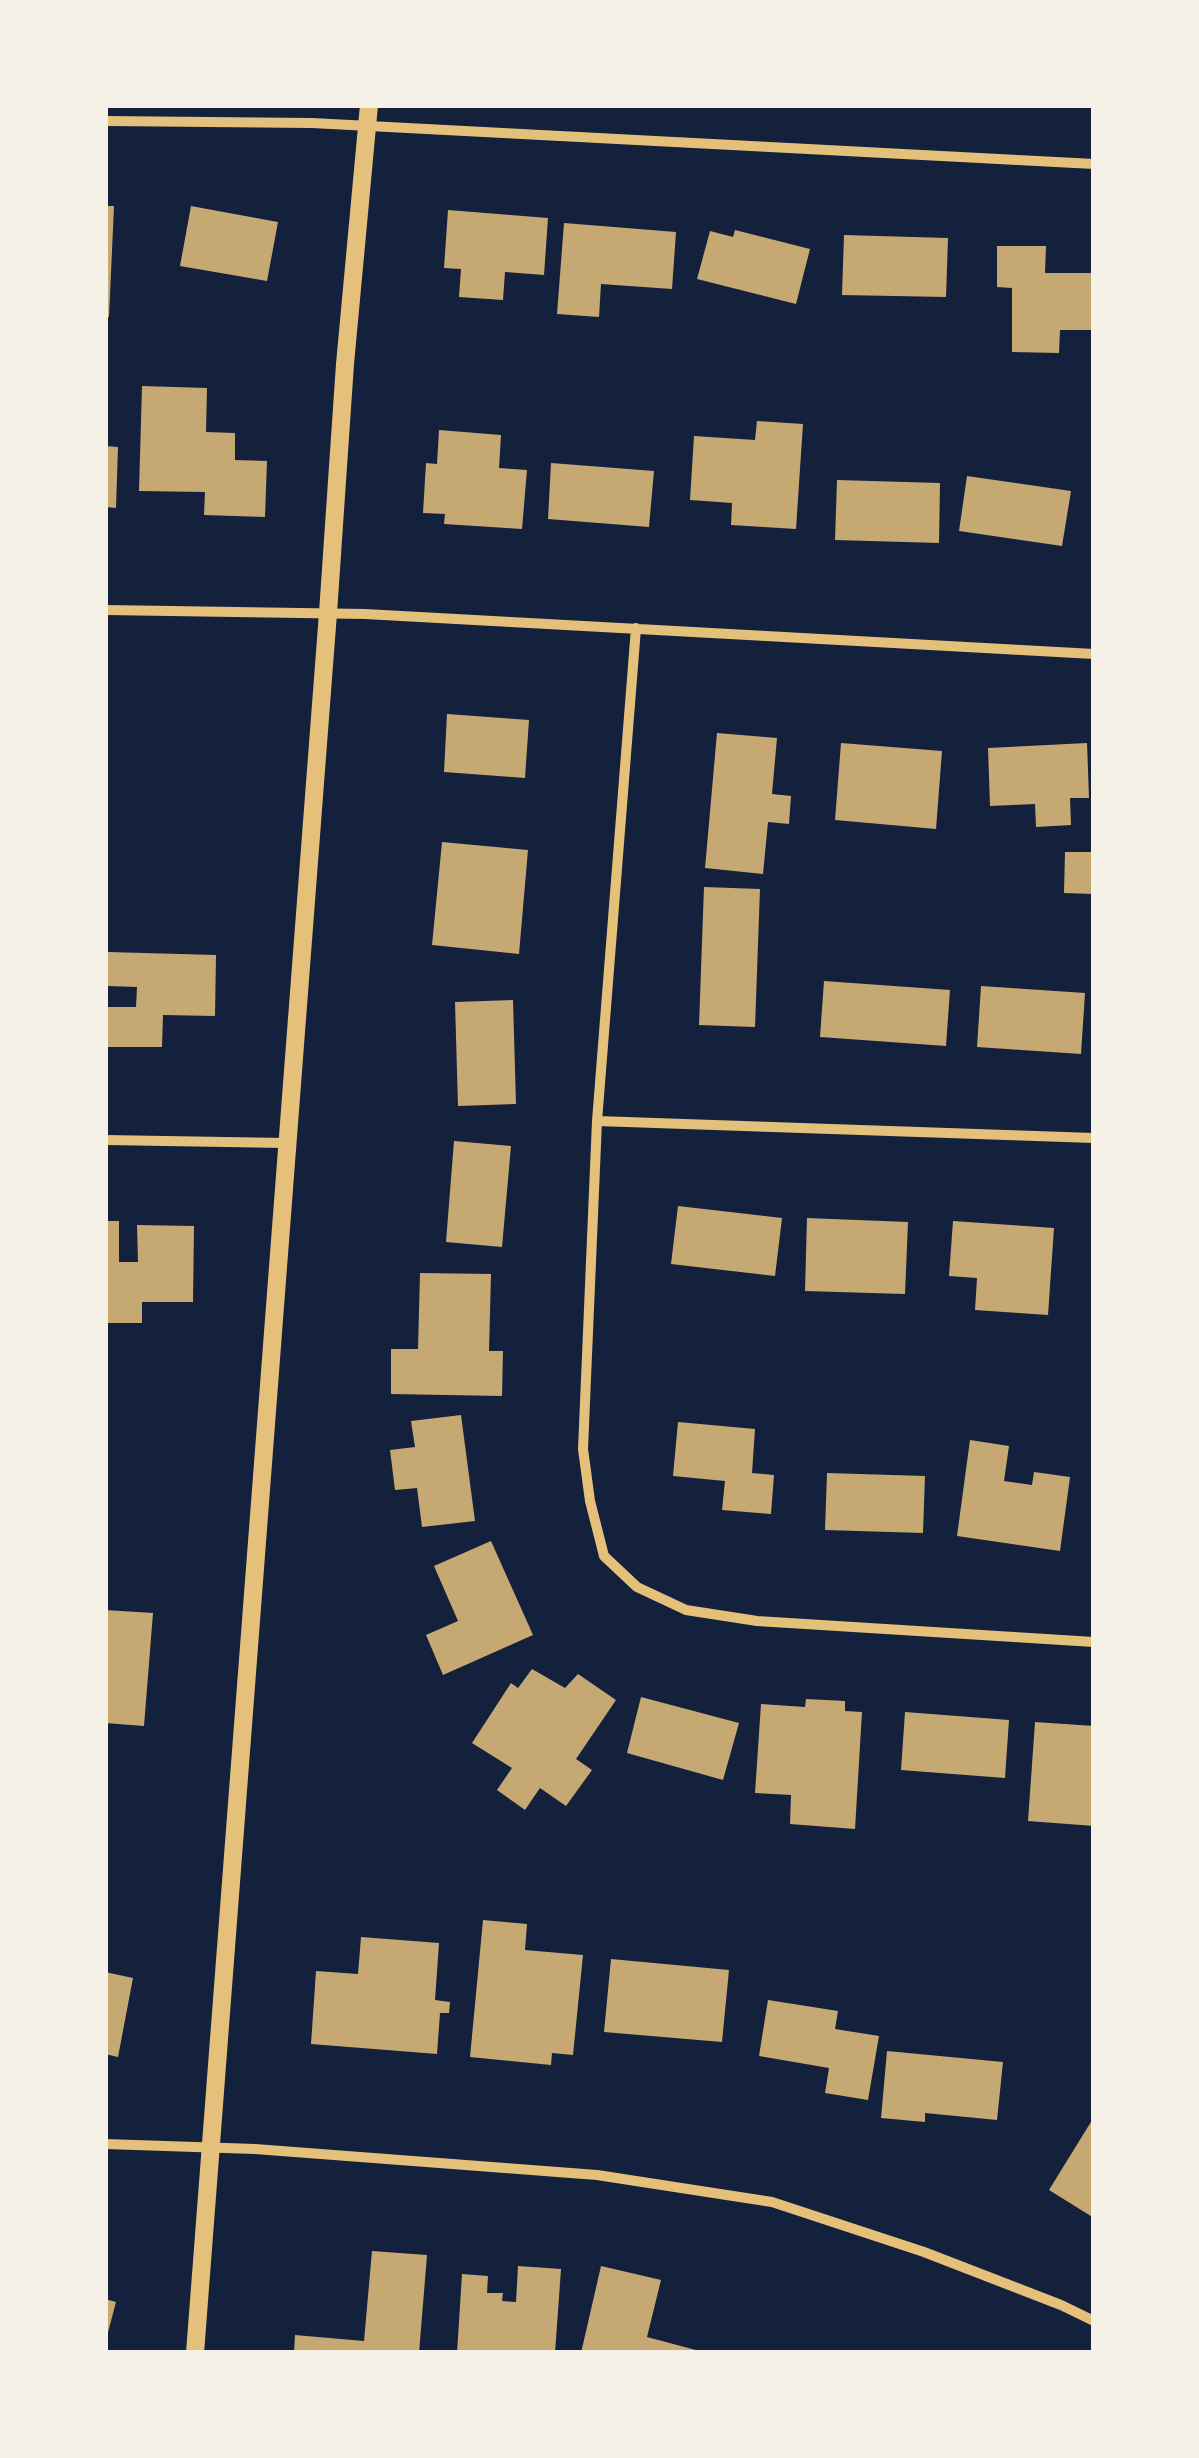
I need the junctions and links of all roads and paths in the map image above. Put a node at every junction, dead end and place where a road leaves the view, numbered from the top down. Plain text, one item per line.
1 (370, 105) edge
2 (105, 121) edge
3 (368, 125) junction
4 (1094, 164) edge
5 (105, 610) edge
6 (328, 614) junction
7 (636, 628) junction
8 (1094, 654) edge
9 (597, 1121) junction
10 (1094, 1138) edge
11 (105, 1140) edge
12 (286, 1143) junction
13 (1094, 1642) edge
14 (105, 2144) edge
15 (212, 2148) junction
16 (1094, 2322) edge
17 (195, 2353) edge

1 - 3 street
2 - 3 street
3 - 4 street
3 - 6 street
5 - 6 street
6 - 7 street
6 - 12 street
7 - 8 street
7 - 9 street
9 - 10 street
9 - 13 street
11 - 12 street
12 - 15 street
14 - 15 street
15 - 16 street
15 - 17 street

